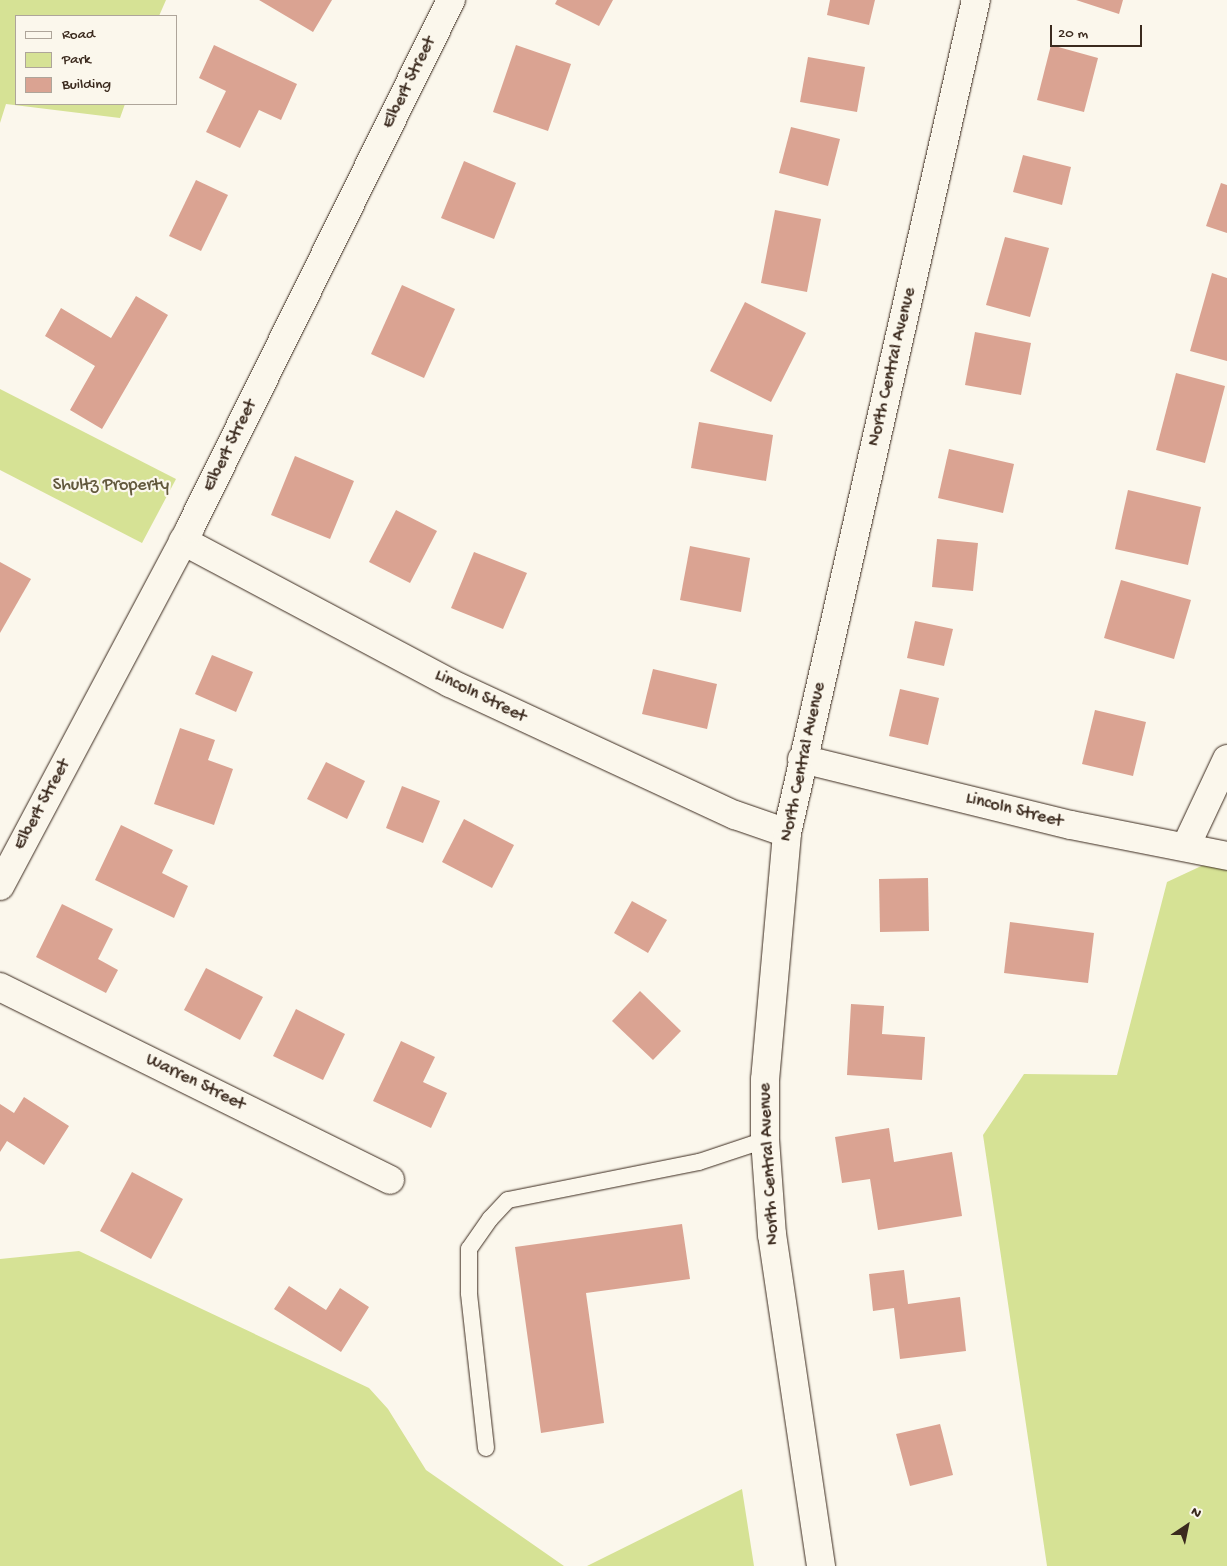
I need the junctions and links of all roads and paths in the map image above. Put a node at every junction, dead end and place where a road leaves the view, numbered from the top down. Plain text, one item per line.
1 (451, 0) edge
2 (976, 0) edge
3 (183, 541) junction
4 (802, 759) junction
5 (1227, 759) edge
6 (787, 833) junction
7 (1186, 846) junction
8 (1227, 856) edge
9 (0, 886) edge
10 (0, 987) edge
11 (765, 1140) junction
12 (390, 1180) dead end
13 (486, 1448) dead end
14 (821, 1566) edge

1 - 3 street, Elbert Street
2 - 4 street, North Central Avenue
3 - 6 street, Lincoln Street
3 - 9 street, Elbert Street
4 - 6 street, North Central Avenue
4 - 7 street, Lincoln Street
5 - 7 street
6 - 11 street, North Central Avenue
7 - 8 street, Lincoln Street
10 - 12 street, Warren Street
11 - 13 lane
11 - 14 street, North Central Avenue

